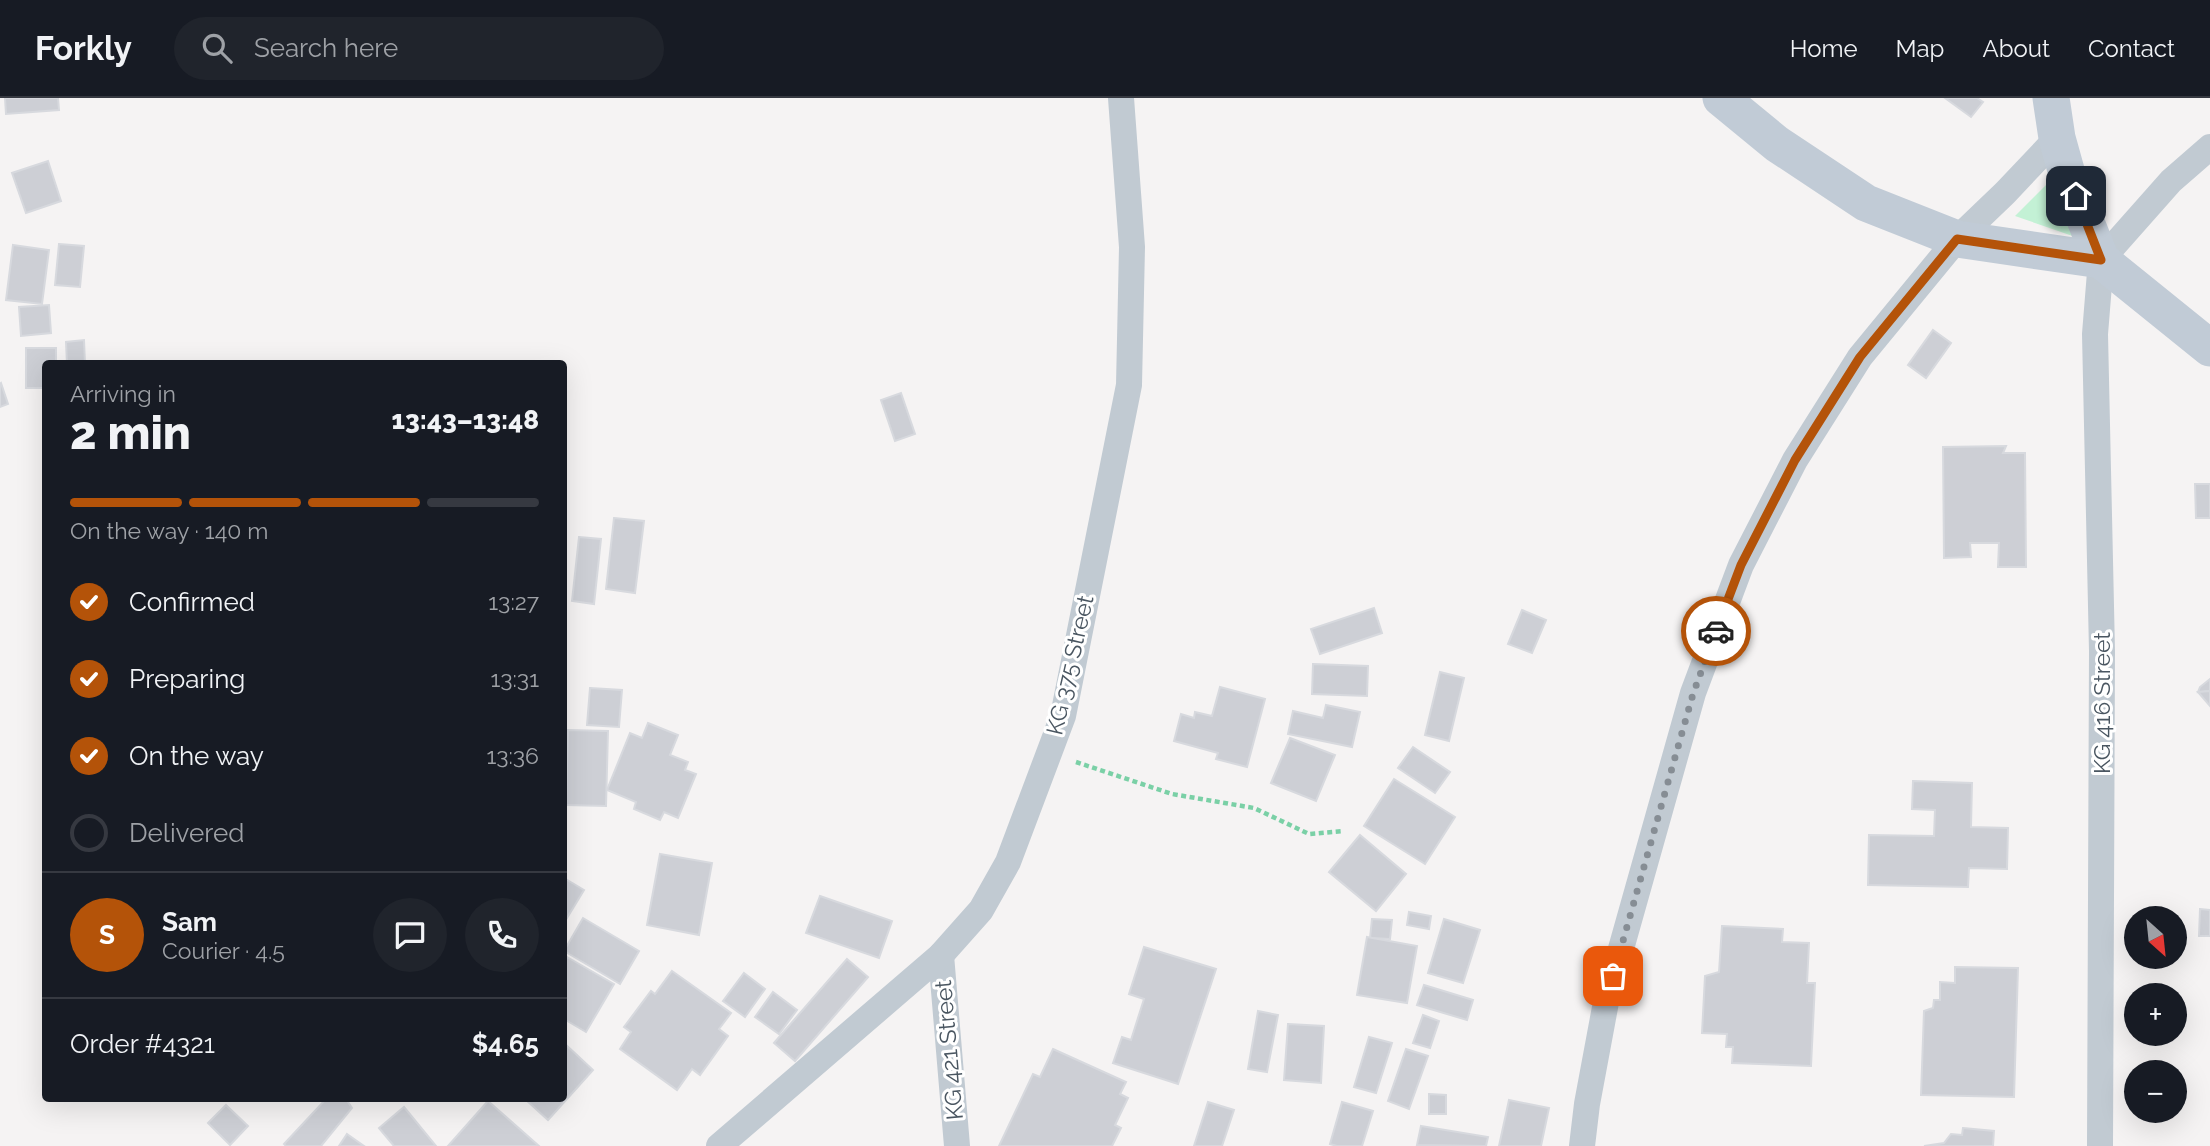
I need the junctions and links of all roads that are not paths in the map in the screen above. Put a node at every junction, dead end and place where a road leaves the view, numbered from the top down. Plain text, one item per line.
1 (1121, 98) edge
2 (1721, 98) edge
3 (2051, 98) edge
4 (2057, 138) junction
5 (2210, 147) edge
6 (1957, 239) junction
7 (2101, 260) junction
8 (2210, 348) edge
9 (941, 955) junction
10 (719, 1146) edge
11 (957, 1146) edge
12 (1582, 1146) edge
13 (2101, 1146) edge

1 - 9 street, KG 375 Street
2 - 6 main road
3 - 4 main road
4 - 6 street
4 - 7 main road
5 - 7 street
6 - 7 main road
6 - 12 street
7 - 8 main road
7 - 13 street, KG 416 Street
9 - 10 street, KG 375 Street
9 - 11 street, KG 421 Street

